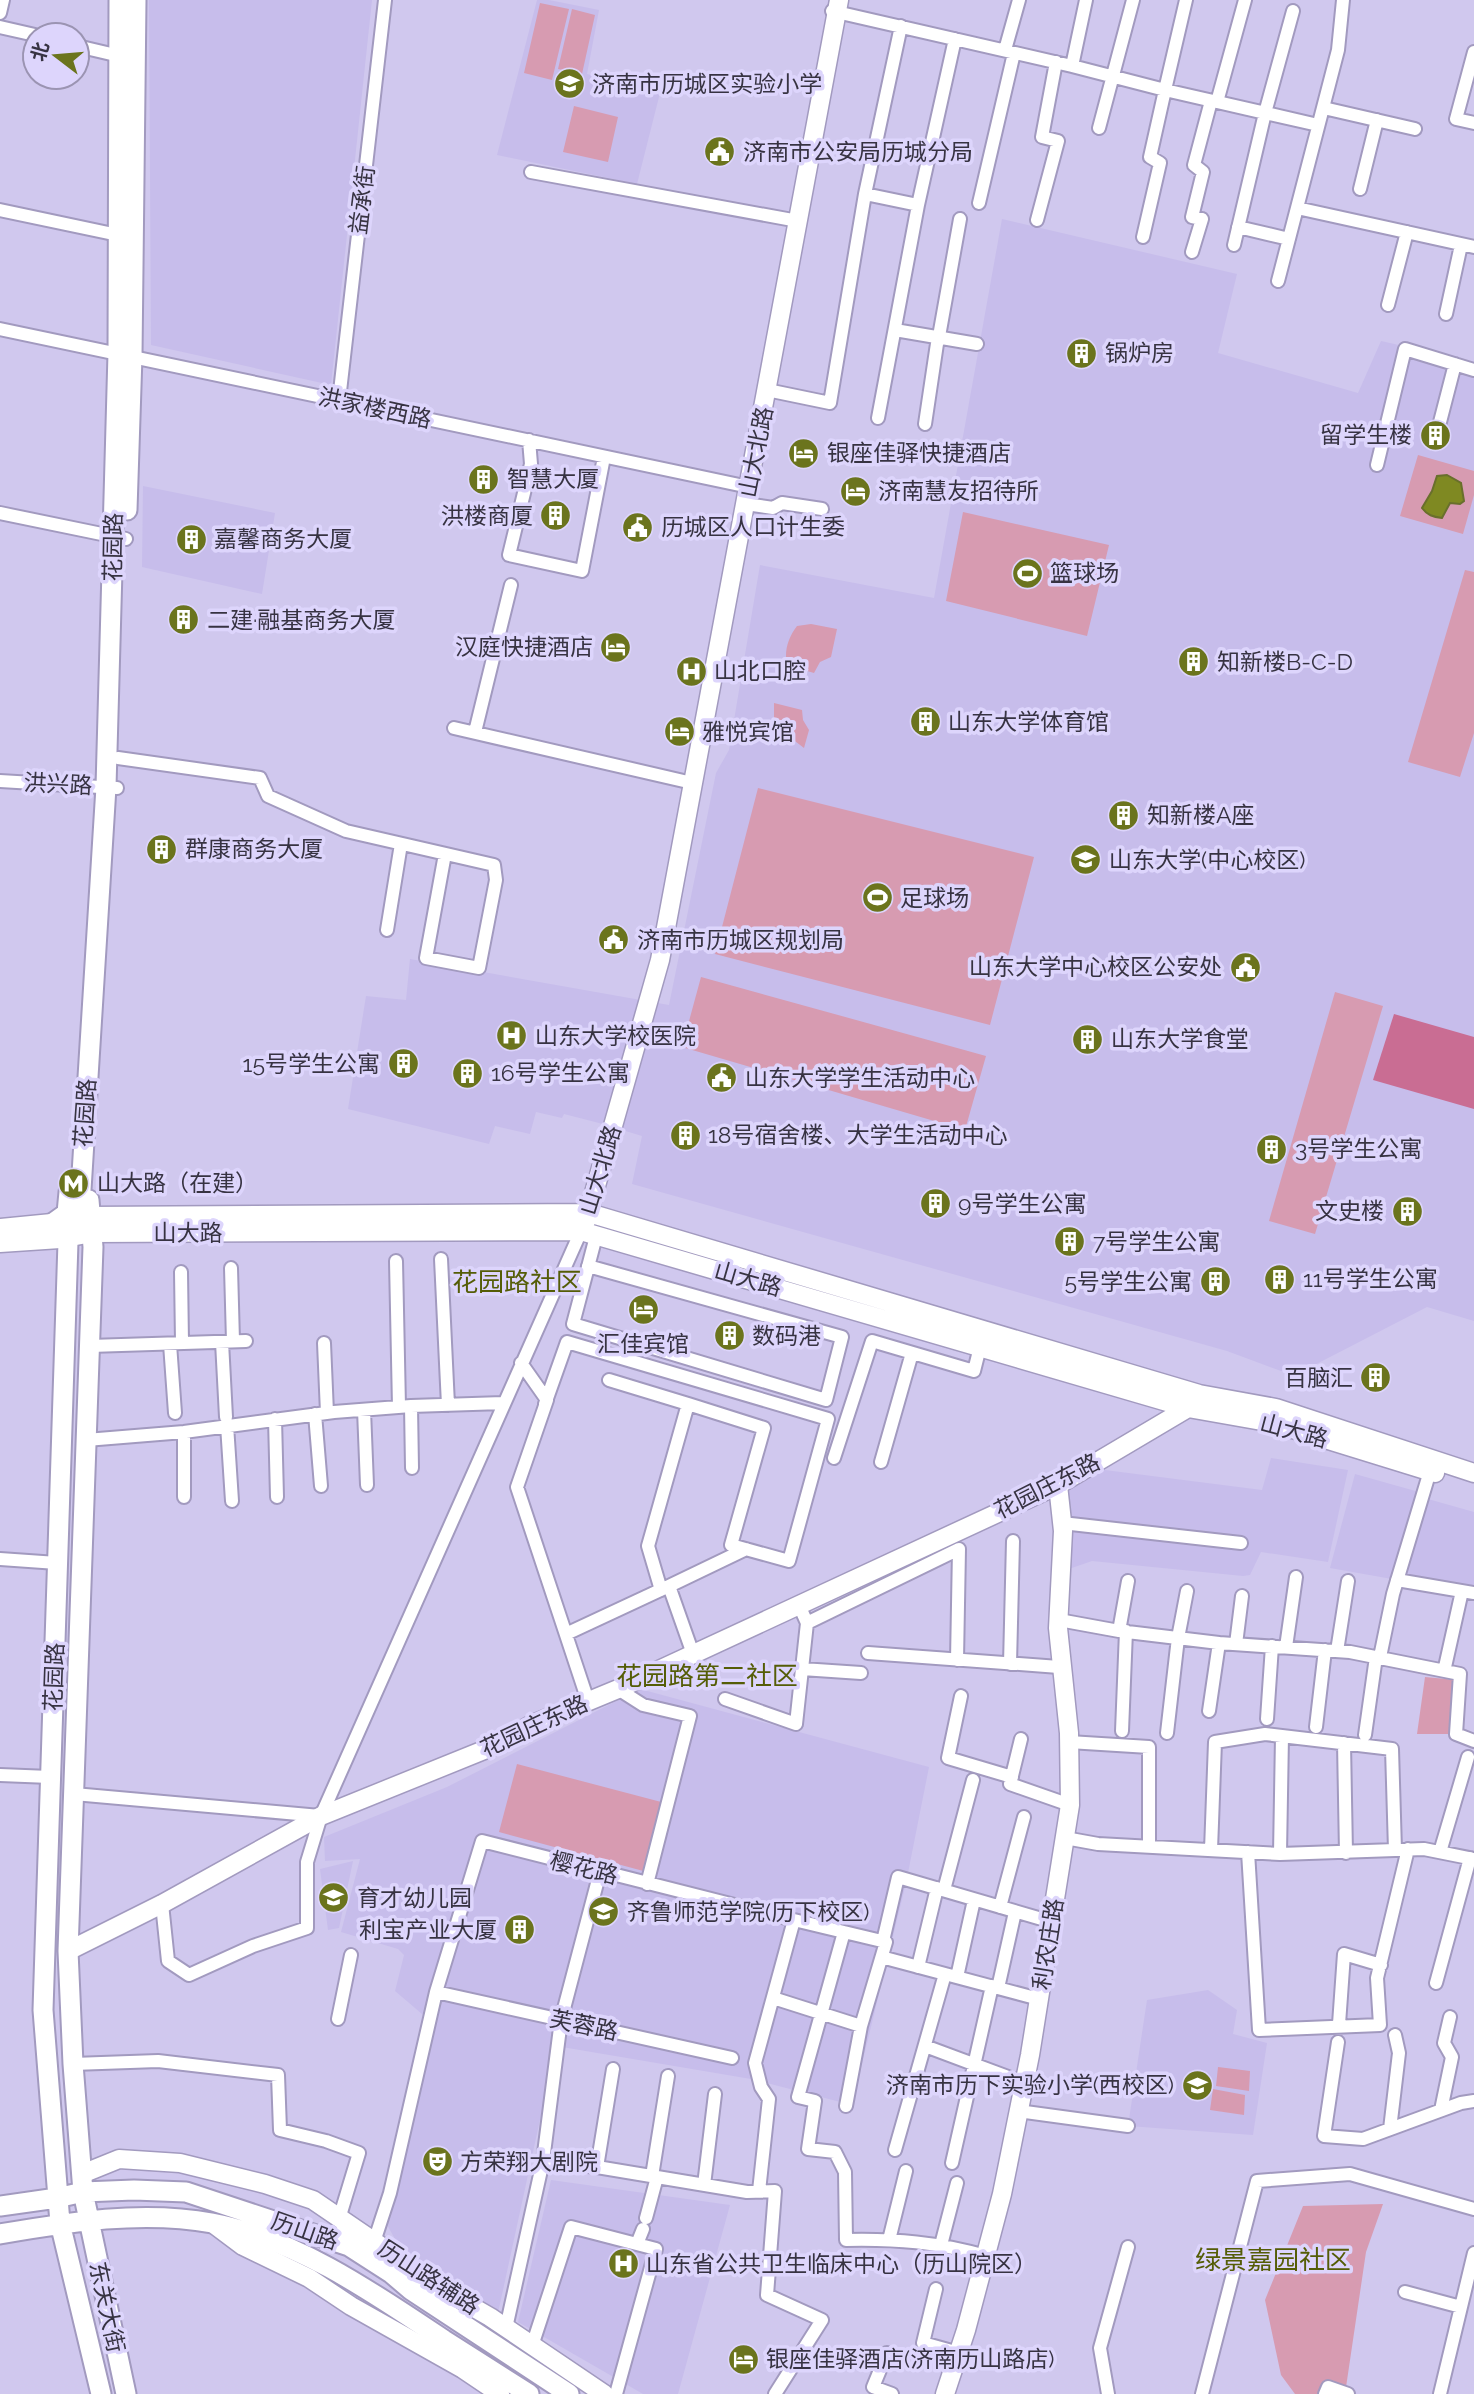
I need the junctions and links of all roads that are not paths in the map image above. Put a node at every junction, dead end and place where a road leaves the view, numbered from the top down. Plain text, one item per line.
1 (3, 0) edge
2 (119, 0) edge
3 (136, 0) edge
4 (385, 0) edge
5 (1020, 0) edge
6 (1086, 0) edge
7 (1133, 0) edge
8 (1186, 0) edge
9 (1245, 0) edge
10 (1345, 0) edge
11 (835, 6) edge
12 (1293, 10) dead end
13 (0, 13) edge
14 (901, 26) junction
15 (0, 27) edge
16 (21, 32) edge
17 (955, 39) junction
18 (91, 49) edge
19 (1009, 51) junction
20 (1474, 52) edge
21 (127, 58) junction
22 (1056, 62) junction
23 (1072, 66) junction
24 (1113, 76) junction
25 (1165, 90) junction
26 (1214, 102) junction
27 (1265, 113) junction
28 (1322, 118) junction
29 (1377, 120) junction
30 (1474, 123) edge
31 (1099, 128) dead end
32 (1415, 129) dead end
33 (531, 172) dead end
34 (1360, 189) dead end
35 (865, 194) junction
36 (979, 203) dead end
37 (918, 205) junction
38 (1297, 208) junction
39 (0, 210) edge
40 (960, 219) dead end
41 (1037, 220) dead end
42 (796, 221) junction
43 (1238, 227) junction
44 (1407, 232) junction
45 (118, 235) junction
46 (1143, 237) dead end
47 (1289, 239) junction
48 (1234, 245) dead end
49 (1467, 246) edge
50 (1192, 252) dead end
51 (1278, 281) dead end
52 (1388, 305) dead end
53 (1446, 314) dead end
54 (0, 329) edge
55 (895, 330) junction
56 (938, 340) junction
57 (977, 344) dead end
58 (125, 354) junction
59 (1455, 365) junction
60 (1474, 370) edge
61 (767, 390) junction
62 (339, 400) junction
63 (878, 418) dead end
64 (1440, 422) dead end
65 (925, 424) dead end
66 (529, 440) junction
67 (604, 457) junction
68 (1377, 465) dead end
69 (746, 493) junction
70 (822, 509) dead end
71 (0, 513) edge
72 (119, 538) junction
73 (511, 585) dead end
74 (454, 728) dead end
75 (475, 732) junction
76 (118, 758) junction
77 (0, 781) edge
78 (688, 782) junction
79 (112, 787) junction
80 (401, 844) junction
81 (445, 854) junction
82 (387, 930) dead end
83 (0, 1220) edge
84 (74, 1224) junction
85 (587, 1225) junction
86 (0, 1228) edge
87 (0, 1242) edge
88 (441, 1259) dead end
89 (396, 1261) dead end
90 (588, 1266) junction
91 (231, 1268) dead end
92 (181, 1272) dead end
93 (234, 1341) junction
94 (176, 1343) junction
95 (324, 1343) dead end
96 (90, 1346) junction
97 (980, 1347) junction
98 (912, 1353) junction
99 (521, 1363) junction
100 (609, 1380) dead end
101 (547, 1400) junction
102 (503, 1403) junction
103 (688, 1404) junction
104 (448, 1405) junction
105 (405, 1407) junction
106 (1188, 1408) junction
107 (364, 1410) junction
108 (175, 1413) dead end
109 (321, 1413) junction
110 (275, 1419) junction
111 (226, 1421) junction
112 (184, 1432) junction
113 (86, 1440) junction
114 (834, 1458) dead end
115 (881, 1462) dead end
116 (412, 1468) dead end
117 (1430, 1471) junction
118 (1474, 1473) edge
119 (367, 1485) dead end
120 (1058, 1485) junction
121 (1474, 1485) edge
122 (321, 1486) dead end
123 (184, 1497) dead end
124 (277, 1497) dead end
125 (233, 1501) dead end
126 (1062, 1523) junction
127 (1013, 1541) dead end
128 (1241, 1543) dead end
129 (746, 1549) junction
130 (0, 1559) edge
131 (57, 1563) junction
132 (1296, 1577) dead end
133 (1397, 1580) junction
134 (1128, 1581) dead end
135 (1348, 1581) dead end
136 (665, 1588) junction
137 (1187, 1591) dead end
138 (1468, 1592) edge
139 (1242, 1596) dead end
140 (799, 1605) junction
141 (1059, 1620) junction
142 (807, 1623) junction
143 (1123, 1631) junction
144 (566, 1634) junction
145 (1178, 1638) junction
146 (1219, 1643) junction
147 (1236, 1644) junction
148 (1272, 1646) junction
149 (1286, 1647) junction
150 (1331, 1651) junction
151 (868, 1653) dead end
152 (693, 1654) junction
153 (1378, 1657) junction
154 (957, 1660) junction
155 (1010, 1664) junction
156 (1059, 1667) dead end
157 (1445, 1667) dead end
158 (802, 1669) junction
159 (861, 1673) dead end
160 (618, 1689) junction
161 (961, 1696) dead end
162 (724, 1699) dead end
163 (589, 1701) junction
164 (1209, 1711) dead end
165 (1267, 1719) dead end
166 (1315, 1727) dead end
167 (1122, 1731) dead end
168 (1167, 1733) dead end
169 (1365, 1735) dead end
170 (1282, 1736) junction
171 (1021, 1739) dead end
172 (1474, 1741) edge
173 (1069, 1742) junction
174 (1344, 1743) junction
175 (1468, 1757) dead end
176 (0, 1776) edge
177 (50, 1777) junction
178 (1012, 1777) junction
179 (974, 1780) dead end
180 (74, 1794) junction
181 (1070, 1805) junction
182 (321, 1816) junction
183 (1024, 1817) dead end
184 (1065, 1838) junction
185 (1149, 1846) junction
186 (1408, 1849) junction
187 (1211, 1850) junction
188 (1395, 1850) junction
189 (1248, 1852) junction
190 (1440, 1852) junction
191 (1346, 1853) junction
192 (1279, 1854) junction
193 (1472, 1859) edge
194 (600, 1872) junction
195 (648, 1884) junction
196 (940, 1889) junction
197 (974, 1900) junction
198 (162, 1904) junction
199 (1000, 1907) junction
200 (1015, 1912) junction
201 (794, 1920) junction
202 (1052, 1922) junction
203 (844, 1932) junction
204 (883, 1941) junction
205 (68, 1951) junction
206 (351, 1955) dead end
207 (885, 1958) dead end
208 (1381, 1965) junction
209 (918, 1966) junction
210 (951, 1975) junction
211 (1436, 1983) dead end
212 (995, 1987) junction
213 (436, 1992) junction
214 (773, 1998) junction
215 (1039, 1999) junction
216 (822, 2013) junction
217 (1450, 2017) dead end
218 (338, 2019) dead end
219 (561, 2020) junction
220 (1339, 2024) dead end
221 (861, 2026) junction
222 (1395, 2035) dead end
223 (1339, 2042) dead end
224 (925, 2046) junction
225 (732, 2058) dead end
226 (72, 2064) junction
227 (974, 2065) junction
228 (613, 2069) dead end
229 (668, 2077) dead end
230 (1024, 2083) junction
231 (715, 2094) dead end
232 (1474, 2101) edge
233 (846, 2106) dead end
234 (1441, 2110) junction
235 (1018, 2112) junction
236 (1128, 2126) dead end
237 (1390, 2129) junction
238 (895, 2150) dead end
239 (543, 2161) junction
240 (952, 2163) dead end
241 (597, 2167) junction
242 (906, 2171) dead end
243 (654, 2176) junction
244 (83, 2183) junction
245 (957, 2183) dead end
246 (704, 2185) junction
247 (759, 2191) junction
248 (57, 2199) junction
249 (0, 2206) edge
250 (1474, 2209) edge
251 (90, 2220) junction
252 (343, 2221) junction
253 (60, 2223) junction
254 (212, 2223) junction
255 (0, 2234) edge
256 (889, 2240) junction
257 (374, 2242) junction
258 (637, 2244) junction
259 (941, 2245) junction
260 (349, 2246) junction
261 (1128, 2247) dead end
262 (1474, 2253) edge
263 (986, 2256) junction
264 (391, 2273) junction
265 (417, 2275) junction
266 (936, 2289) dead end
267 (1405, 2292) dead end
268 (1461, 2307) junction
269 (506, 2328) junction
270 (533, 2346) junction
271 (887, 2353) dead end
272 (959, 2353) junction
273 (101, 2394) edge
274 (126, 2394) edge
275 (500, 2394) edge
276 (530, 2394) edge
277 (569, 2394) edge
278 (604, 2394) edge
279 (616, 2394) edge
280 (775, 2394) edge
281 (892, 2394) edge
282 (944, 2394) edge
283 (1108, 2394) edge
284 (1202, 2394) edge
285 (1325, 2394) edge
286 (1348, 2394) edge
287 (1440, 2394) edge

1 - 13 street
2 - 21 main road, 花园路
3 - 21 main road, 花园路
4 - 62 street, 益承街
5 - 19 street
6 - 23 street
7 - 24 street
8 - 25 street
9 - 26 street
10 - 28 street
11 - 14 street
11 - 42 main road, 山大北路
12 - 27 street
14 - 17 street
14 - 35 street
15 - 16 street
17 - 19 street
17 - 37 street
18 - 21 street
19 - 22 street
19 - 36 street
20 - 30 street
21 - 45 main road, 花园路
21 - 58 main road, 花园路
22 - 23 street
22 - 41 street
23 - 24 street
24 - 25 street
24 - 31 street
25 - 26 street
25 - 46 street
26 - 27 street
26 - 50 street
27 - 28 street
27 - 43 street
28 - 29 street
28 - 38 street
29 - 32 street
29 - 34 street
33 - 42 street
35 - 37 street
35 - 61 street
37 - 55 street
38 - 44 street
38 - 47 street
39 - 45 street
40 - 56 street
42 - 61 main road, 山大北路
42 - 69 main road, 山大北路
43 - 47 street
43 - 48 street
44 - 49 street
44 - 52 street
45 - 58 main road, 花园路
47 - 51 street
49 - 53 street
54 - 58 street, 洪家楼西路
55 - 56 street
55 - 63 street
56 - 57 street
56 - 65 street
58 - 62 street, 洪家楼西路
58 - 72 main road, 花园路
59 - 60 street
59 - 64 street
59 - 68 street
61 - 69 main road, 山大北路
62 - 66 street, 洪家楼西路
66 - 67 street, 洪家楼西路
66 - 67 street
67 - 69 street, 洪家楼西路
69 - 70 street, 洪家楼西路
69 - 78 main road, 山大北路
69 - 85 main road, 山大北路
71 - 72 street
72 - 76 main road, 花园路
72 - 79 main road, 花园路
73 - 75 street
74 - 75 street
75 - 78 street
76 - 79 main road, 花园路
76 - 80 street
77 - 79 street, 洪兴路
78 - 85 main road, 山大北路
79 - 84 main road, 花园路
79 - 84 main road, 花园路
80 - 81 street
80 - 82 street
81 - 81 street
83 - 84 street, 山大路
84 - 85 main road, 山大路
84 - 86 main road, 山大路
84 - 87 main road, 山大路
84 - 96 main road, 花园路
84 - 131 main road, 花园路
85 - 90 street
85 - 97 main road, 山大路
85 - 99 street
85 - 118 main road, 山大路
88 - 104 street
89 - 105 street
90 - 90 street
91 - 93 street
92 - 94 street
93 - 94 street
93 - 111 street
94 - 96 street
94 - 108 street
95 - 109 street
96 - 113 main road, 花园路
97 - 98 street
97 - 106 main road, 山大路
98 - 114 street
98 - 115 street
99 - 101 street
99 - 102 street
100 - 103 street
101 - 129 street
101 - 144 street
102 - 104 street
102 - 182 street
103 - 129 street
103 - 136 street
104 - 105 street
105 - 107 street
105 - 116 street
106 - 117 main road, 山大路
106 - 120 main road, 花园庄东路
107 - 109 street
107 - 119 street
109 - 110 street
109 - 122 street
110 - 111 street
110 - 124 street
111 - 112 street
111 - 125 street
112 - 113 street
112 - 123 street
113 - 180 main road, 花园路
117 - 121 main road, 山大路
117 - 133 street
120 - 126 main road, 利农庄路
120 - 140 main road, 花园庄东路
126 - 128 street
126 - 141 main road, 利农庄路
127 - 155 street
129 - 136 street
130 - 131 street
131 - 177 main road, 花园路
132 - 149 street
133 - 138 street
133 - 153 street
134 - 143 street
135 - 150 street
136 - 144 street
136 - 152 street
137 - 145 street
138 - 157 street
139 - 147 street
140 - 142 street
140 - 152 main road, 花园庄东路
141 - 143 street
141 - 173 main road, 利农庄路
142 - 154 street
142 - 158 street
143 - 145 street
143 - 167 street
144 - 163 street
145 - 146 street
145 - 168 street
146 - 147 street
146 - 164 street
147 - 148 street
148 - 149 street
148 - 165 street
149 - 150 street
150 - 153 street
150 - 166 street
151 - 154 street
152 - 160 main road, 花园庄东路
153 - 169 street
153 - 172 street
154 - 155 street
155 - 156 street
158 - 159 street
158 - 162 street
160 - 163 main road, 花园庄东路
160 - 195 street
161 - 178 street
163 - 182 main road, 花园庄东路
170 - 174 street
170 - 187 street
170 - 192 street
171 - 178 street
173 - 181 main road, 利农庄路
173 - 185 street
174 - 188 street
174 - 191 street
175 - 190 street
176 - 177 street
177 - 248 main road, 花园路
178 - 181 street
179 - 196 street
180 - 182 street
180 - 205 main road, 花园路
181 - 184 main road, 利农庄路
182 - 198 main road, 花园庄东路
182 - 198 street
183 - 199 street
184 - 185 street
184 - 202 main road, 利农庄路
185 - 187 street
186 - 188 street
186 - 190 street
186 - 208 street
187 - 189 street
188 - 191 street
189 - 192 street
189 - 208 street
190 - 193 street
191 - 192 street
193 - 211 street
194 - 195 street, 樱花路
194 - 213 street, 樱花路
194 - 219 street
195 - 201 street, 樱花路
196 - 197 street
196 - 204 street
196 - 209 street
197 - 199 street
197 - 210 street
198 - 205 main road, 花园庄东路
199 - 200 street
200 - 202 street
200 - 212 street
201 - 203 street, 樱花路
201 - 214 street
202 - 215 main road, 利农庄路
203 - 204 street, 樱花路
203 - 216 street
204 - 221 street
205 - 226 main road, 花园路
206 - 218 street
207 - 209 street
208 - 220 street
209 - 210 street
210 - 212 street
210 - 224 street
212 - 215 street
212 - 227 street
213 - 219 street, 芙蓉路
213 - 257 street
214 - 216 street
214 - 247 street
215 - 230 main road, 利农庄路
216 - 221 street
216 - 256 street
217 - 234 street
219 - 225 street, 芙蓉路
219 - 239 street
221 - 233 street
222 - 237 street
223 - 237 street
224 - 227 street
224 - 238 street
226 - 244 main road, 花园路
226 - 252 street
227 - 230 street
227 - 240 street
228 - 241 street
229 - 243 street
230 - 235 main road, 利农庄路
231 - 246 street
232 - 234 street
234 - 237 street
235 - 236 street
235 - 263 main road, 利农庄路
239 - 241 street
239 - 269 street
241 - 243 street
242 - 256 street
243 - 246 street
243 - 258 street
244 - 248 main road, 历山路
244 - 251 main road, 花园路
244 - 252 main road, 历山路辅路
244 - 260 main road, 历山路
245 - 259 street
246 - 247 street
247 - 280 street
248 - 249 main road, 历山路
248 - 253 main road, 花园路
250 - 284 street
251 - 253 main road, 历山路
251 - 254 main road, 历山路
251 - 274 main road, 东关大街
252 - 257 main road, 历山路辅路
252 - 260 main road
253 - 255 main road, 历山路
253 - 273 main road, 东关大街
254 - 275 main road
254 - 276 main road, 历山路
256 - 259 street
257 - 265 main road, 历山路辅路
258 - 270 street
258 - 279 street
259 - 263 street
260 - 264 main road, 历山路
261 - 283 street
262 - 268 street
263 - 272 main road, 利农庄路
264 - 265 main road
264 - 277 main road, 历山路
265 - 269 main road, 历山路辅路
266 - 272 street
267 - 268 street
268 - 287 street
269 - 270 main road, 历山路辅路
270 - 278 main road, 历山路辅路
271 - 281 street
272 - 282 main road, 利农庄路
285 - 286 street

